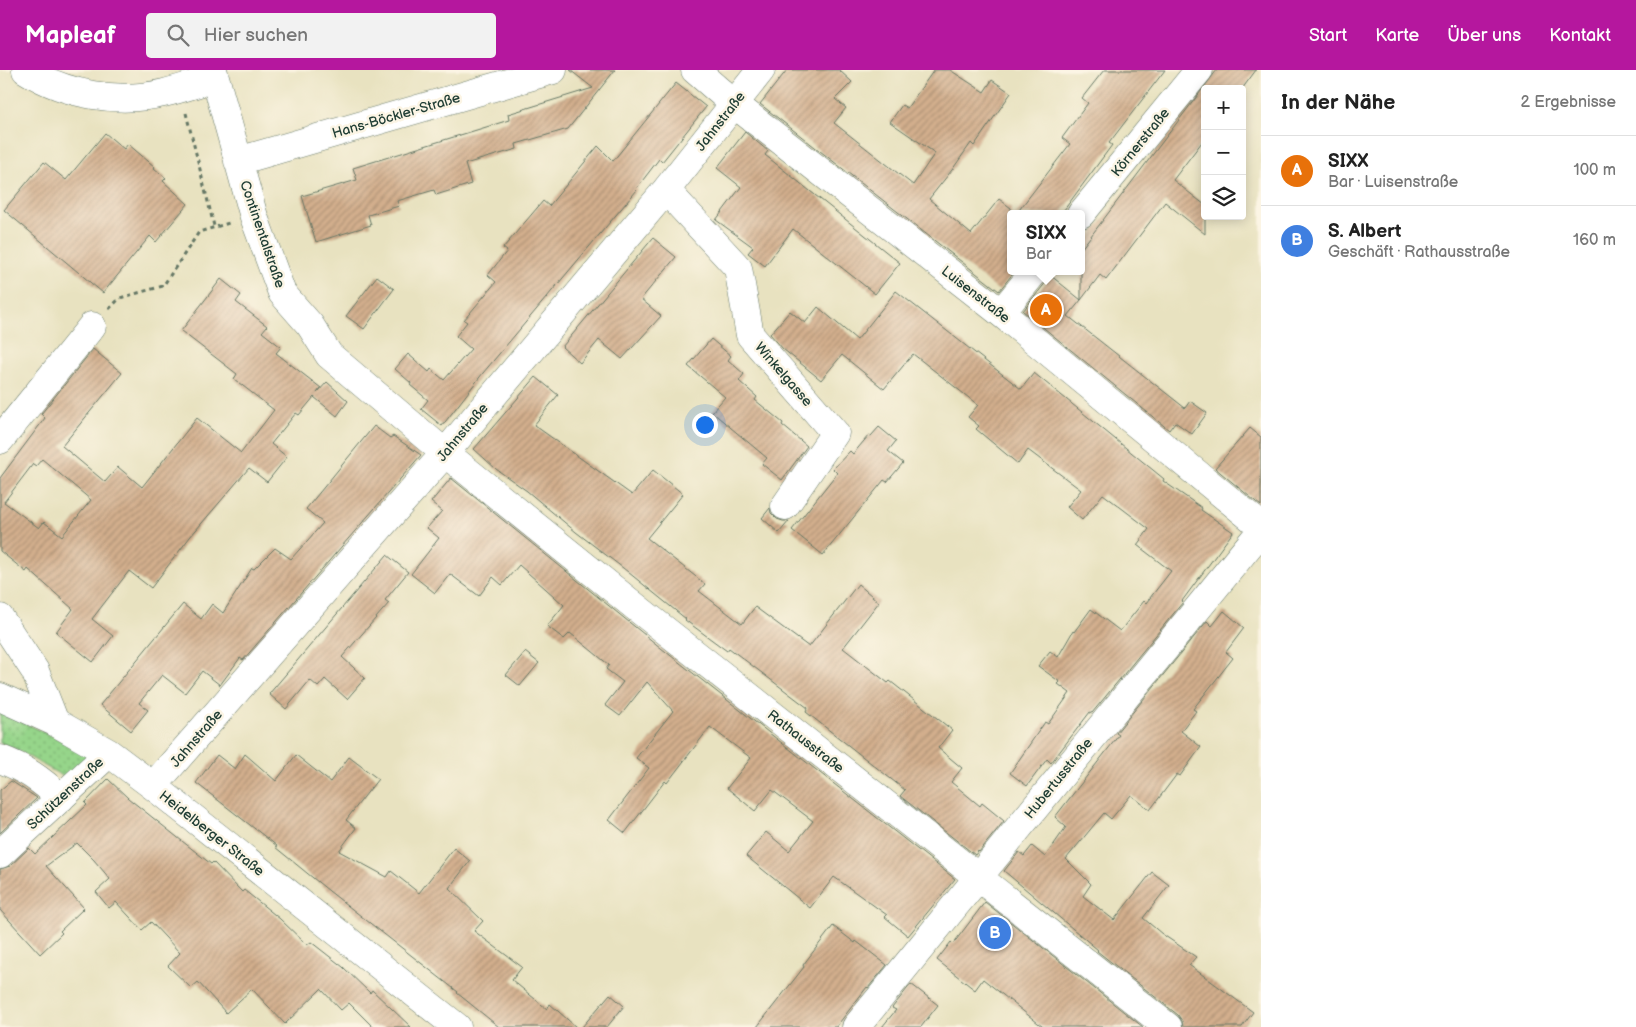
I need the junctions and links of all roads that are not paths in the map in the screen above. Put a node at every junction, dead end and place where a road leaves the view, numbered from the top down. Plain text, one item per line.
1 (26, 70) edge
2 (553, 70) edge
3 (695, 70) edge
4 (760, 70) edge
5 (1199, 70) edge
6 (214, 74) edge
7 (733, 103) junction
8 (238, 161) junction
9 (666, 190) junction
10 (1084, 210) edge
11 (1032, 275) edge
12 (1001, 313) junction
13 (92, 326) road end
14 (0, 440) edge
15 (445, 453) junction
16 (785, 506) dead end
17 (1261, 526) edge
18 (1261, 531) edge
19 (0, 618) edge
20 (0, 697) edge
21 (55, 722) junction
22 (109, 753) junction
23 (0, 759) edge
24 (153, 786) junction
25 (61, 798) junction
26 (0, 854) edge
27 (977, 877) junction
28 (457, 1027) edge
29 (856, 1027) edge
30 (1168, 1027) edge

1 - 6 street
2 - 8 street, Hans-Böckler-Straße
3 - 7 street
4 - 7 street, Jahnstraße
5 - 10 street, Körnerstraße
6 - 8 street, Continentalstraße
7 - 9 street, Jahnstraße
7 - 12 street, Luisenstraße
8 - 15 street, Continentalstraße
9 - 15 street, Jahnstraße
9 - 16 street, Winkelgasse
11 - 12 street
12 - 17 street, Luisenstraße
13 - 14 street
15 - 24 street, Jahnstraße
15 - 27 street, Rathausstraße
18 - 27 street, Hubertusstraße
19 - 21 street
20 - 21 street, Heidelberger Straße
21 - 22 street, Heidelberger Straße
22 - 24 street, Heidelberger Straße
22 - 25 street, Schützenstraße
23 - 25 street
24 - 28 street, Heidelberger Straße
25 - 26 street, Schützenstraße
27 - 29 street, Hubertusstraße
27 - 30 street, Rathausstraße

